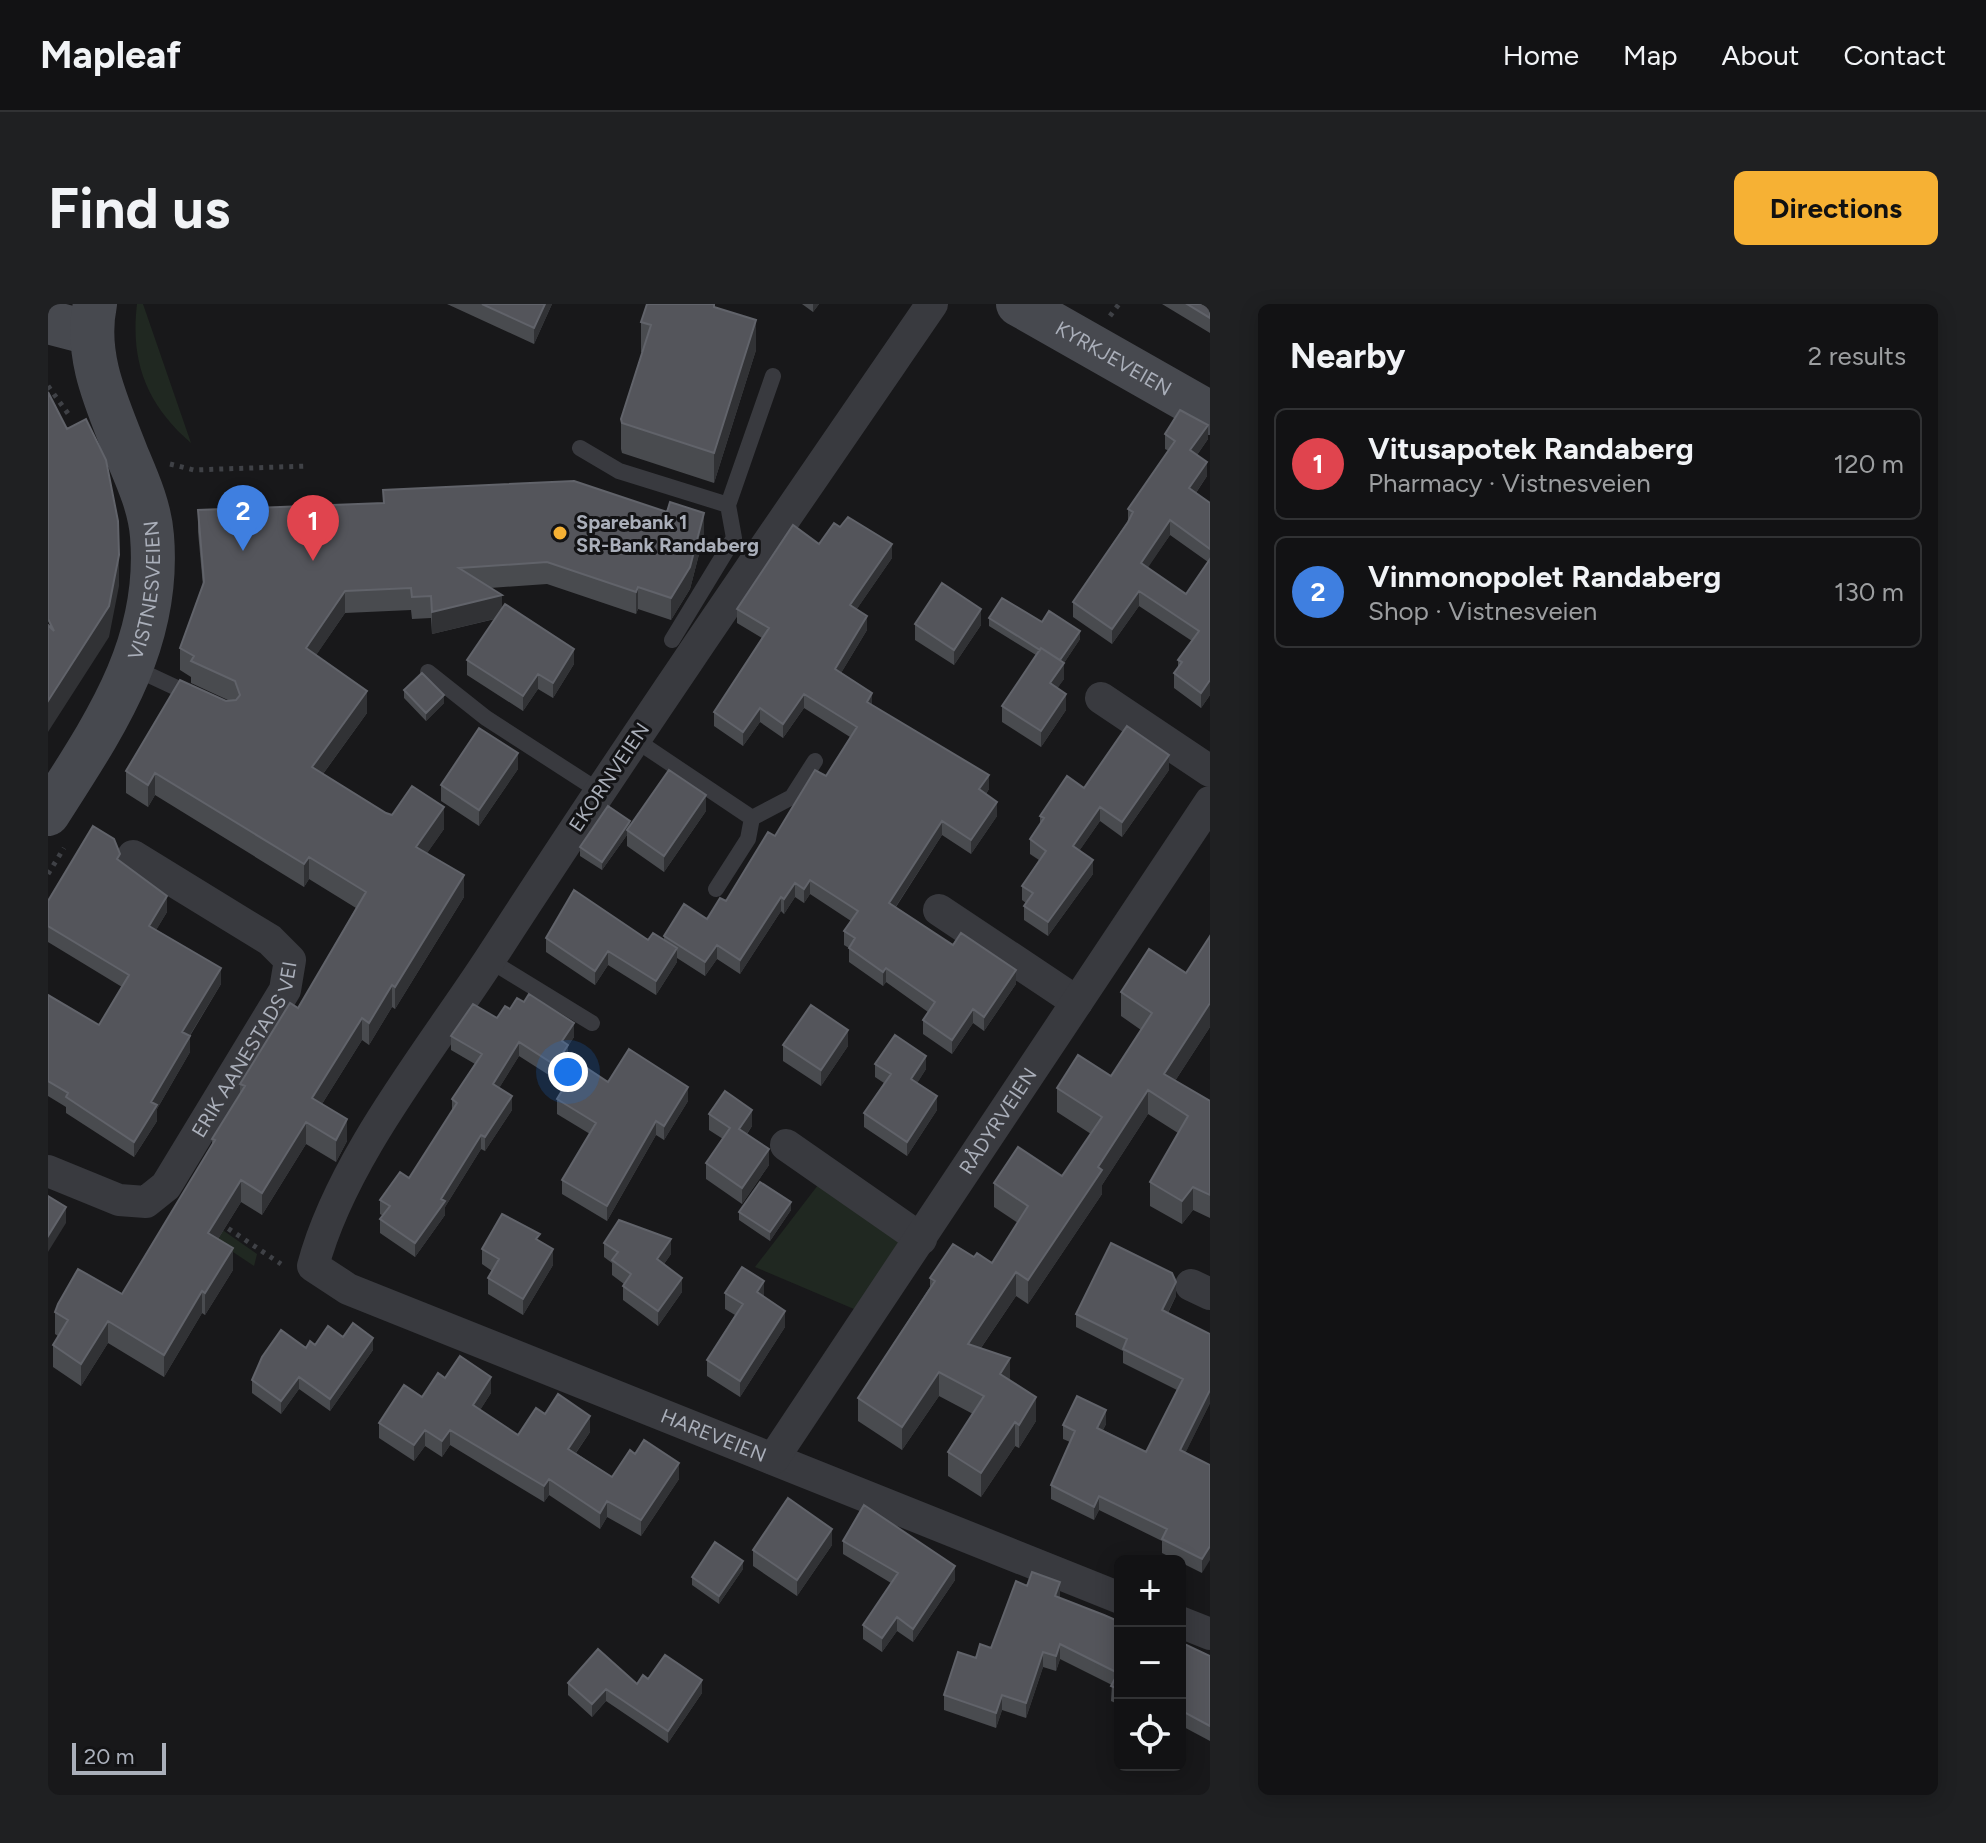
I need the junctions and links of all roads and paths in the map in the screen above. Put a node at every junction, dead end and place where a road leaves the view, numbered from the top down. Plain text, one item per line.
1 (932, 304) edge
2 (1018, 304) edge
3 (92, 318) edge
4 (48, 322) edge
5 (773, 376) dead end
6 (48, 386) edge
7 (1210, 413) edge
8 (76, 425) edge
9 (580, 448) dead end
10 (162, 457) dead end
11 (307, 466) dead end
12 (728, 505) junction
13 (672, 640) dead end
14 (134, 668) junction
15 (428, 672) dead end
16 (1101, 698) dead end
17 (216, 707) edge
18 (634, 739) junction
19 (815, 761) dead end
20 (1210, 771) edge
21 (599, 791) junction
22 (1210, 802) edge
23 (48, 814) edge
24 (752, 818) junction
25 (133, 856) dead end
26 (716, 889) dead end
27 (939, 910) dead end
28 (489, 960) junction
29 (1077, 1002) junction
30 (592, 1023) dead end
31 (786, 1145) dead end
32 (48, 1171) edge
33 (218, 1221) edge
34 (921, 1239) junction
35 (313, 1266) junction
36 (773, 1459) junction
37 (1114, 1596) edge
38 (1186, 1624) edge
39 (1210, 1634) edge

1 - 18 street, EKORNVEIEN
2 - 7 main road, KYRKJEVEIEN
3 - 4 main road
3 - 14 main road, VISTNESVEIEN
5 - 12 lane
6 - 8 path
9 - 12 lane
10 - 11 path
12 - 13 lane
14 - 17 lane
14 - 23 main road, VISTNESVEIEN
15 - 21 lane
16 - 20 street
18 - 21 street, EKORNVEIEN
18 - 24 lane
19 - 24 lane
21 - 28 street, EKORNVEIEN
22 - 29 street, RÅDYRVEIEN
24 - 26 lane
25 - 32 street, ERIK AANESTADS VEI
27 - 29 street
28 - 30 lane
28 - 35 street, EKORNVEIEN
29 - 34 street, RÅDYRVEIEN
31 - 34 street
33 - 35 path
34 - 36 street, RÅDYRVEIEN
35 - 36 street, HAREVEIEN
36 - 37 street, HAREVEIEN
38 - 39 street

